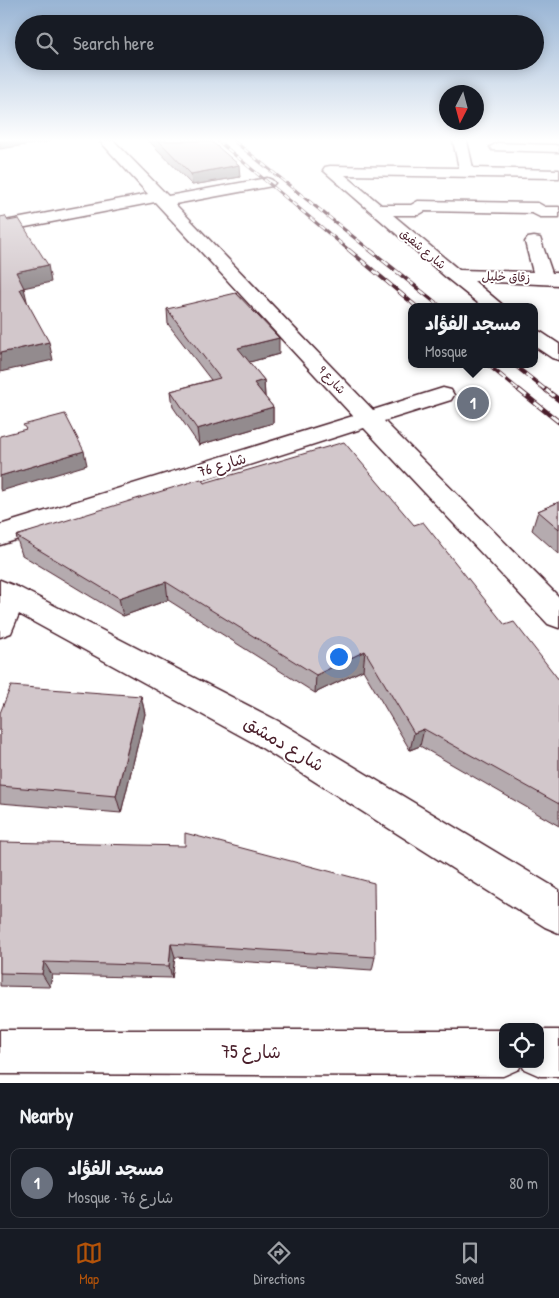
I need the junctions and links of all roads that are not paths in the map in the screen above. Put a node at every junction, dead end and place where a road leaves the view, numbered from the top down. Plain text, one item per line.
1 (156, 192) edge
2 (211, 192) edge
3 (355, 192) edge
4 (483, 192) edge
5 (163, 199) junction
6 (491, 207) junction
7 (377, 210) junction
8 (559, 212) edge
9 (0, 227) edge
10 (534, 242) dead end
11 (454, 275) junction
12 (551, 279) edge
13 (490, 303) edge
14 (559, 334) edge
15 (538, 335) edge
16 (538, 338) edge
17 (559, 354) edge
18 (444, 395) dead end
19 (369, 419) junction
20 (0, 534) edge
21 (3, 604) edge
22 (559, 616) edge
23 (559, 913) edge
24 (0, 1052) edge
25 (499, 1052) edge
26 (544, 1053) edge
27 (559, 1053) edge

1 - 5 street, شارع 9
2 - 5 street
3 - 7 street, شارع شفيق
4 - 6 street
5 - 9 street
5 - 19 street, شارع 9
6 - 7 street
6 - 8 street
7 - 11 street, شارع شفيق
10 - 12 street
11 - 12 street, زقاق خليل
11 - 13 street, شارع شفيق
14 - 15 street
16 - 17 street
18 - 19 street, شارع 76
19 - 20 street, شارع 76
19 - 22 street, شارع 9
21 - 23 street, شارع دمشق
24 - 25 street, شارع 75
26 - 27 street

